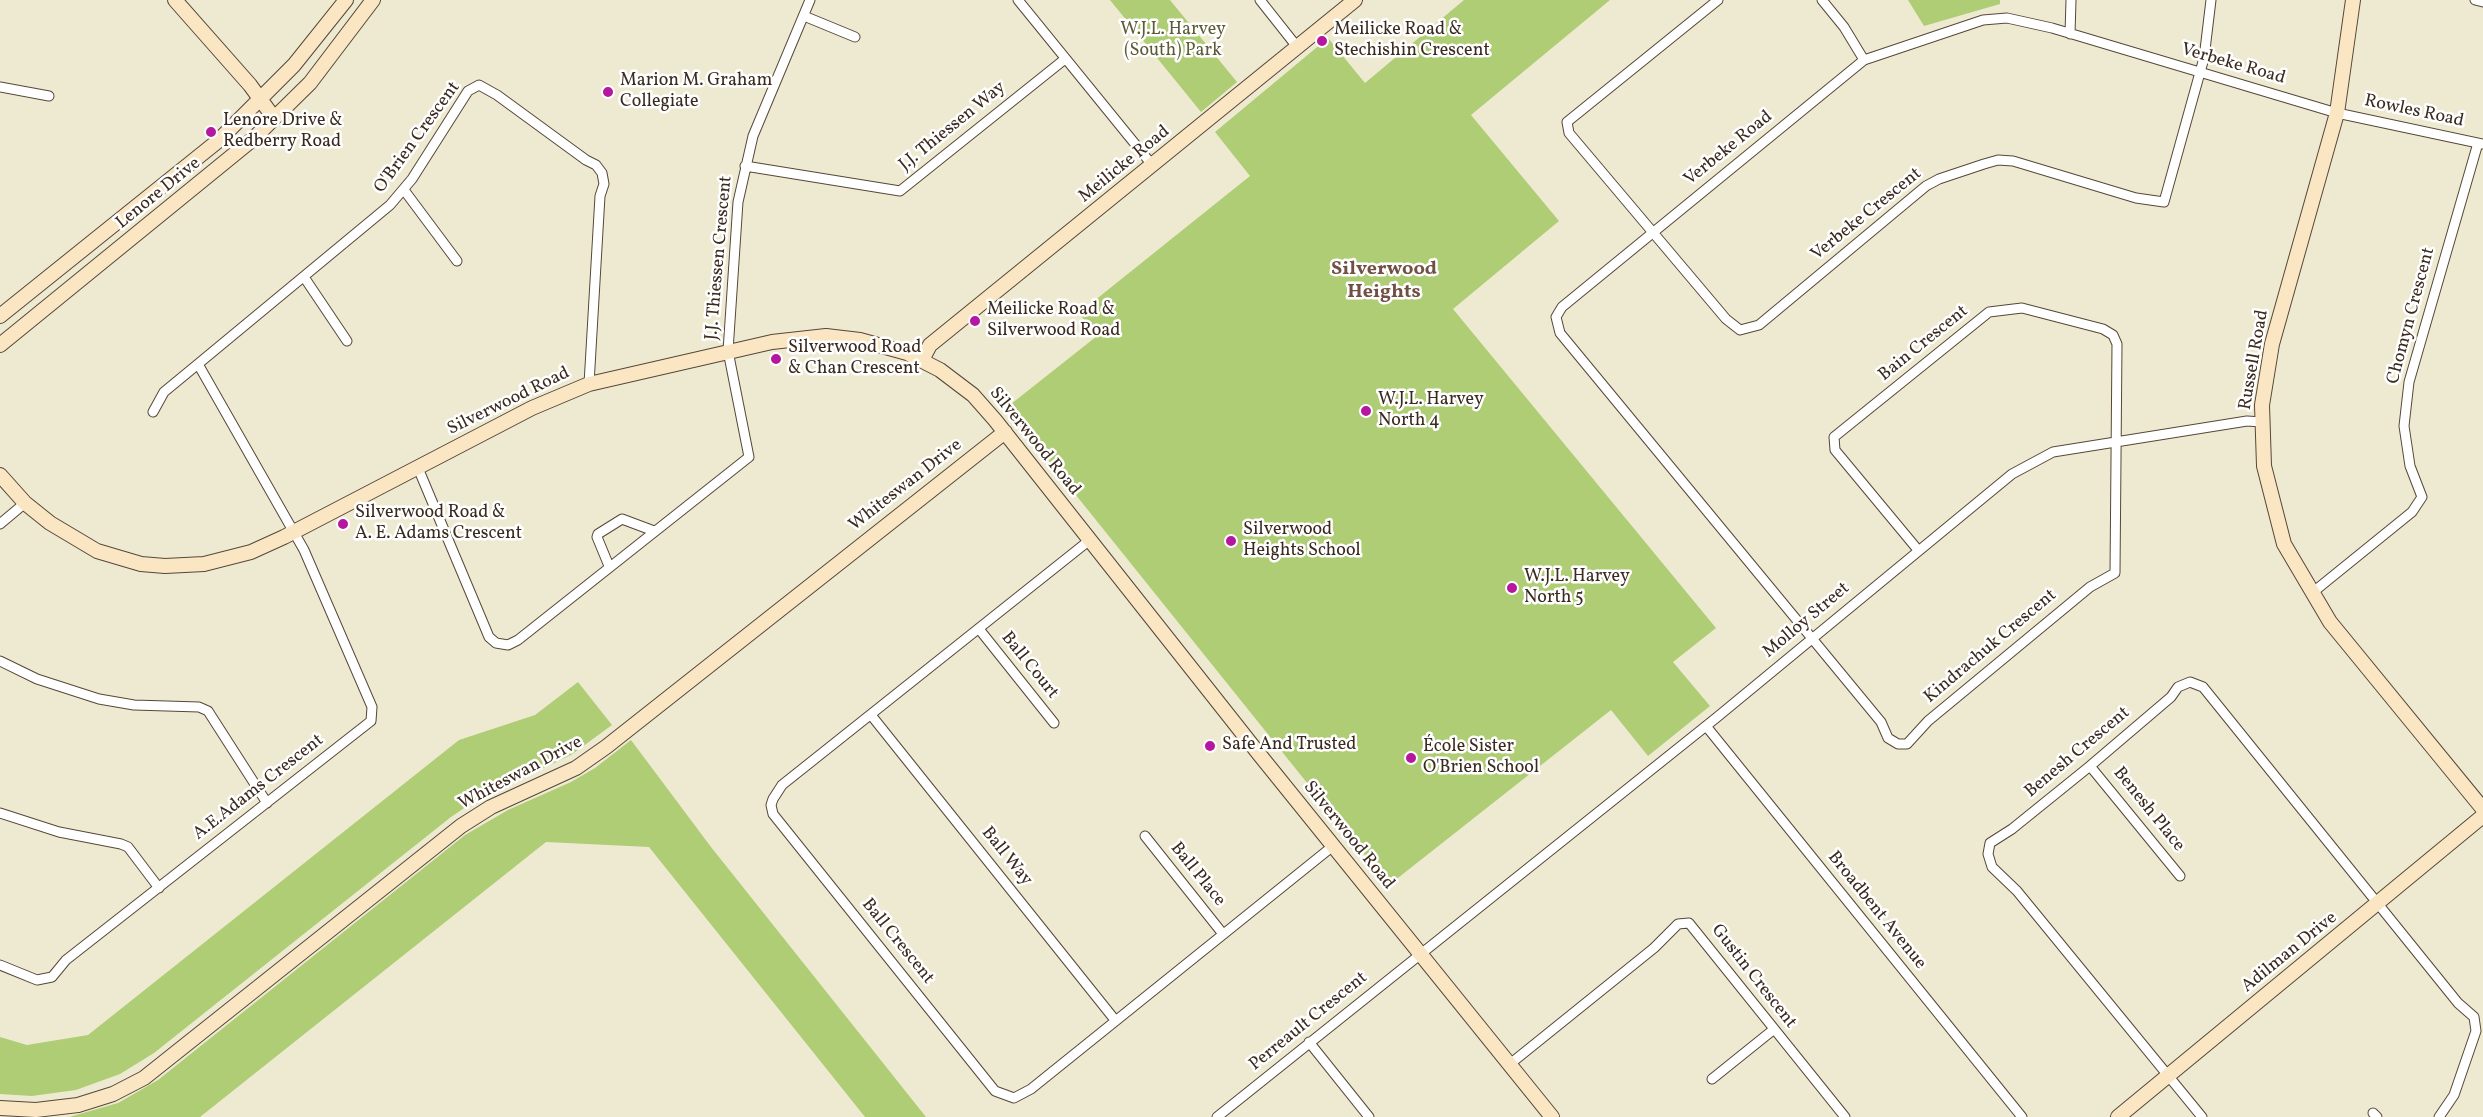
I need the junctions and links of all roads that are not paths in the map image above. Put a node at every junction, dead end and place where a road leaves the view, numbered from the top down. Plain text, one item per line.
1 (175, 0) edge
2 (346, 0) edge
3 (373, 0) edge
4 (810, 0) edge
5 (1018, 0) edge
6 (1260, 0) edge
7 (1355, 0) edge
8 (1718, 0) edge
9 (1822, 0) edge
10 (2071, 0) edge
11 (2211, 0) edge
12 (2353, 0) edge
13 (2475, 0) edge
14 (2483, 2) edge
15 (804, 16) junction
16 (2070, 34) junction
17 (855, 37) dead end
18 (1298, 48) junction
19 (1065, 59) junction
20 (1864, 60) junction
21 (2201, 72) junction
22 (0, 87) edge
23 (49, 96) dead end
24 (261, 99) junction
25 (2337, 113) junction
26 (274, 118) junction
27 (2481, 143) edge
28 (745, 166) junction
29 (1153, 166) junction
30 (404, 190) junction
31 (1654, 232) junction
32 (457, 261) dead end
33 (304, 277) junction
34 (0, 316) edge
35 (346, 341) dead end
36 (0, 345) edge
37 (728, 351) junction
38 (922, 360) junction
39 (198, 364) junction
40 (589, 384) junction
41 (153, 412) dead end
42 (2262, 422) junction
43 (1005, 432) junction
44 (2116, 442) junction
45 (418, 468) junction
46 (0, 475) edge
47 (25, 503) junction
48 (0, 524) edge
49 (654, 531) junction
50 (295, 532) junction
51 (1091, 539) junction
52 (1918, 550) junction
53 (609, 566) junction
54 (2312, 593) junction
55 (979, 629) junction
56 (1812, 638) junction
57 (0, 662) edge
58 (871, 715) junction
59 (1054, 723) dead end
60 (1706, 726) junction
61 (2090, 766) junction
62 (267, 802) junction
63 (2483, 809) edge
64 (0, 813) edge
65 (2483, 816) edge
66 (1145, 836) dead end
67 (1333, 846) junction
68 (2180, 876) dead end
69 (159, 888) junction
70 (2378, 904) junction
71 (1223, 934) junction
72 (1422, 954) junction
73 (0, 965) edge
74 (1115, 1020) junction
75 (1773, 1030) junction
76 (1309, 1042) junction
77 (1510, 1064) junction
78 (2169, 1076) junction
79 (1712, 1079) dead end
80 (0, 1108) edge
81 (1217, 1117) edge
82 (1369, 1117) edge
83 (1552, 1117) edge
84 (1845, 1117) edge
85 (2022, 1117) edge
86 (2118, 1117) edge
87 (2202, 1117) edge
88 (2439, 1117) edge

1 - 24 street
2 - 24 street, Lenore Drive
3 - 26 street, Lenore Drive
4 - 15 street, J.J. Thiessen Crescent
5 - 19 street
6 - 18 street
7 - 18 street, Meilicke Road
8 - 31 street
9 - 20 street
10 - 16 street
11 - 21 street
12 - 25 street, Russell Road
13 - 14 street
15 - 17 street
15 - 28 street, J.J. Thiessen Crescent
16 - 20 street, Verbeke Road
16 - 21 street, Verbeke Road
18 - 29 street, Meilicke Road
19 - 28 street, J.J. Thiessen Way
19 - 29 street
20 - 31 street, Verbeke Road
21 - 25 street, Verbeke Road
21 - 31 street, Verbeke Crescent
22 - 23 street
24 - 26 street
24 - 34 street, Lenore Drive
25 - 27 street, Rowles Road
25 - 42 street, Russell Road
26 - 36 street, Lenore Drive
27 - 54 street, Chomyn Crescent
28 - 37 street, J.J. Thiessen Crescent
29 - 38 street, Meilicke Road
30 - 32 street
30 - 33 street, O'Brien Crescent
30 - 40 street, O'Brien Crescent
31 - 56 street, Verbeke Road
33 - 35 street
33 - 39 street, O'Brien Crescent
37 - 38 street, Silverwood Road
37 - 40 street, Silverwood Road
37 - 49 street, J.J. Thiessen Crescent
38 - 43 street, Silverwood Road
39 - 41 street, O'Brien Crescent
39 - 50 street
40 - 45 street, Silverwood Road
42 - 44 street, Molloy Street
42 - 54 street, Russell Road
43 - 51 street, Silverwood Road
43 - 80 street, Whiteswan Drive
44 - 52 street, Molloy Street
44 - 52 street, Bain Crescent
44 - 56 street, Kindrachuk Crescent
45 - 50 street, Silverwood Road
45 - 53 street
46 - 47 street, Silverwood Road
47 - 48 street
47 - 50 street, Silverwood Road
49 - 53 street
49 - 53 street
50 - 62 street, A.E.Adams Crescent
51 - 55 street, Ball Crescent
51 - 67 street, Silverwood Road
52 - 56 street, Molloy Street
54 - 63 street, Russell Road
55 - 58 street, Ball Crescent
55 - 59 street, Ball Court
56 - 60 street, Molloy Street
57 - 62 street
58 - 74 street, Ball Way
58 - 74 street, Ball Crescent
60 - 72 street, Molloy Street
60 - 85 street, Broadbent Avenue
61 - 68 street, Benesh Place
61 - 70 street, Benesh Crescent
61 - 78 street, Benesh Crescent
62 - 69 street, A.E.Adams Crescent
64 - 69 street
65 - 70 street, Adilman Drive
66 - 71 street, Ball Place
67 - 71 street, Ball Crescent
67 - 72 street, Silverwood Road
69 - 73 street, A.E.Adams Crescent
70 - 78 street, Adilman Drive
70 - 88 street, Benesh Crescent
71 - 74 street, Ball Crescent
72 - 76 street, Perreault Crescent
72 - 77 street, Silverwood Road
75 - 77 street, Gustin Crescent
75 - 79 street
75 - 84 street, Gustin Crescent
76 - 81 street, Perreault Crescent
76 - 82 street
77 - 83 street, Silverwood Road
78 - 86 street, Adilman Drive
78 - 87 street, Benesh Crescent

